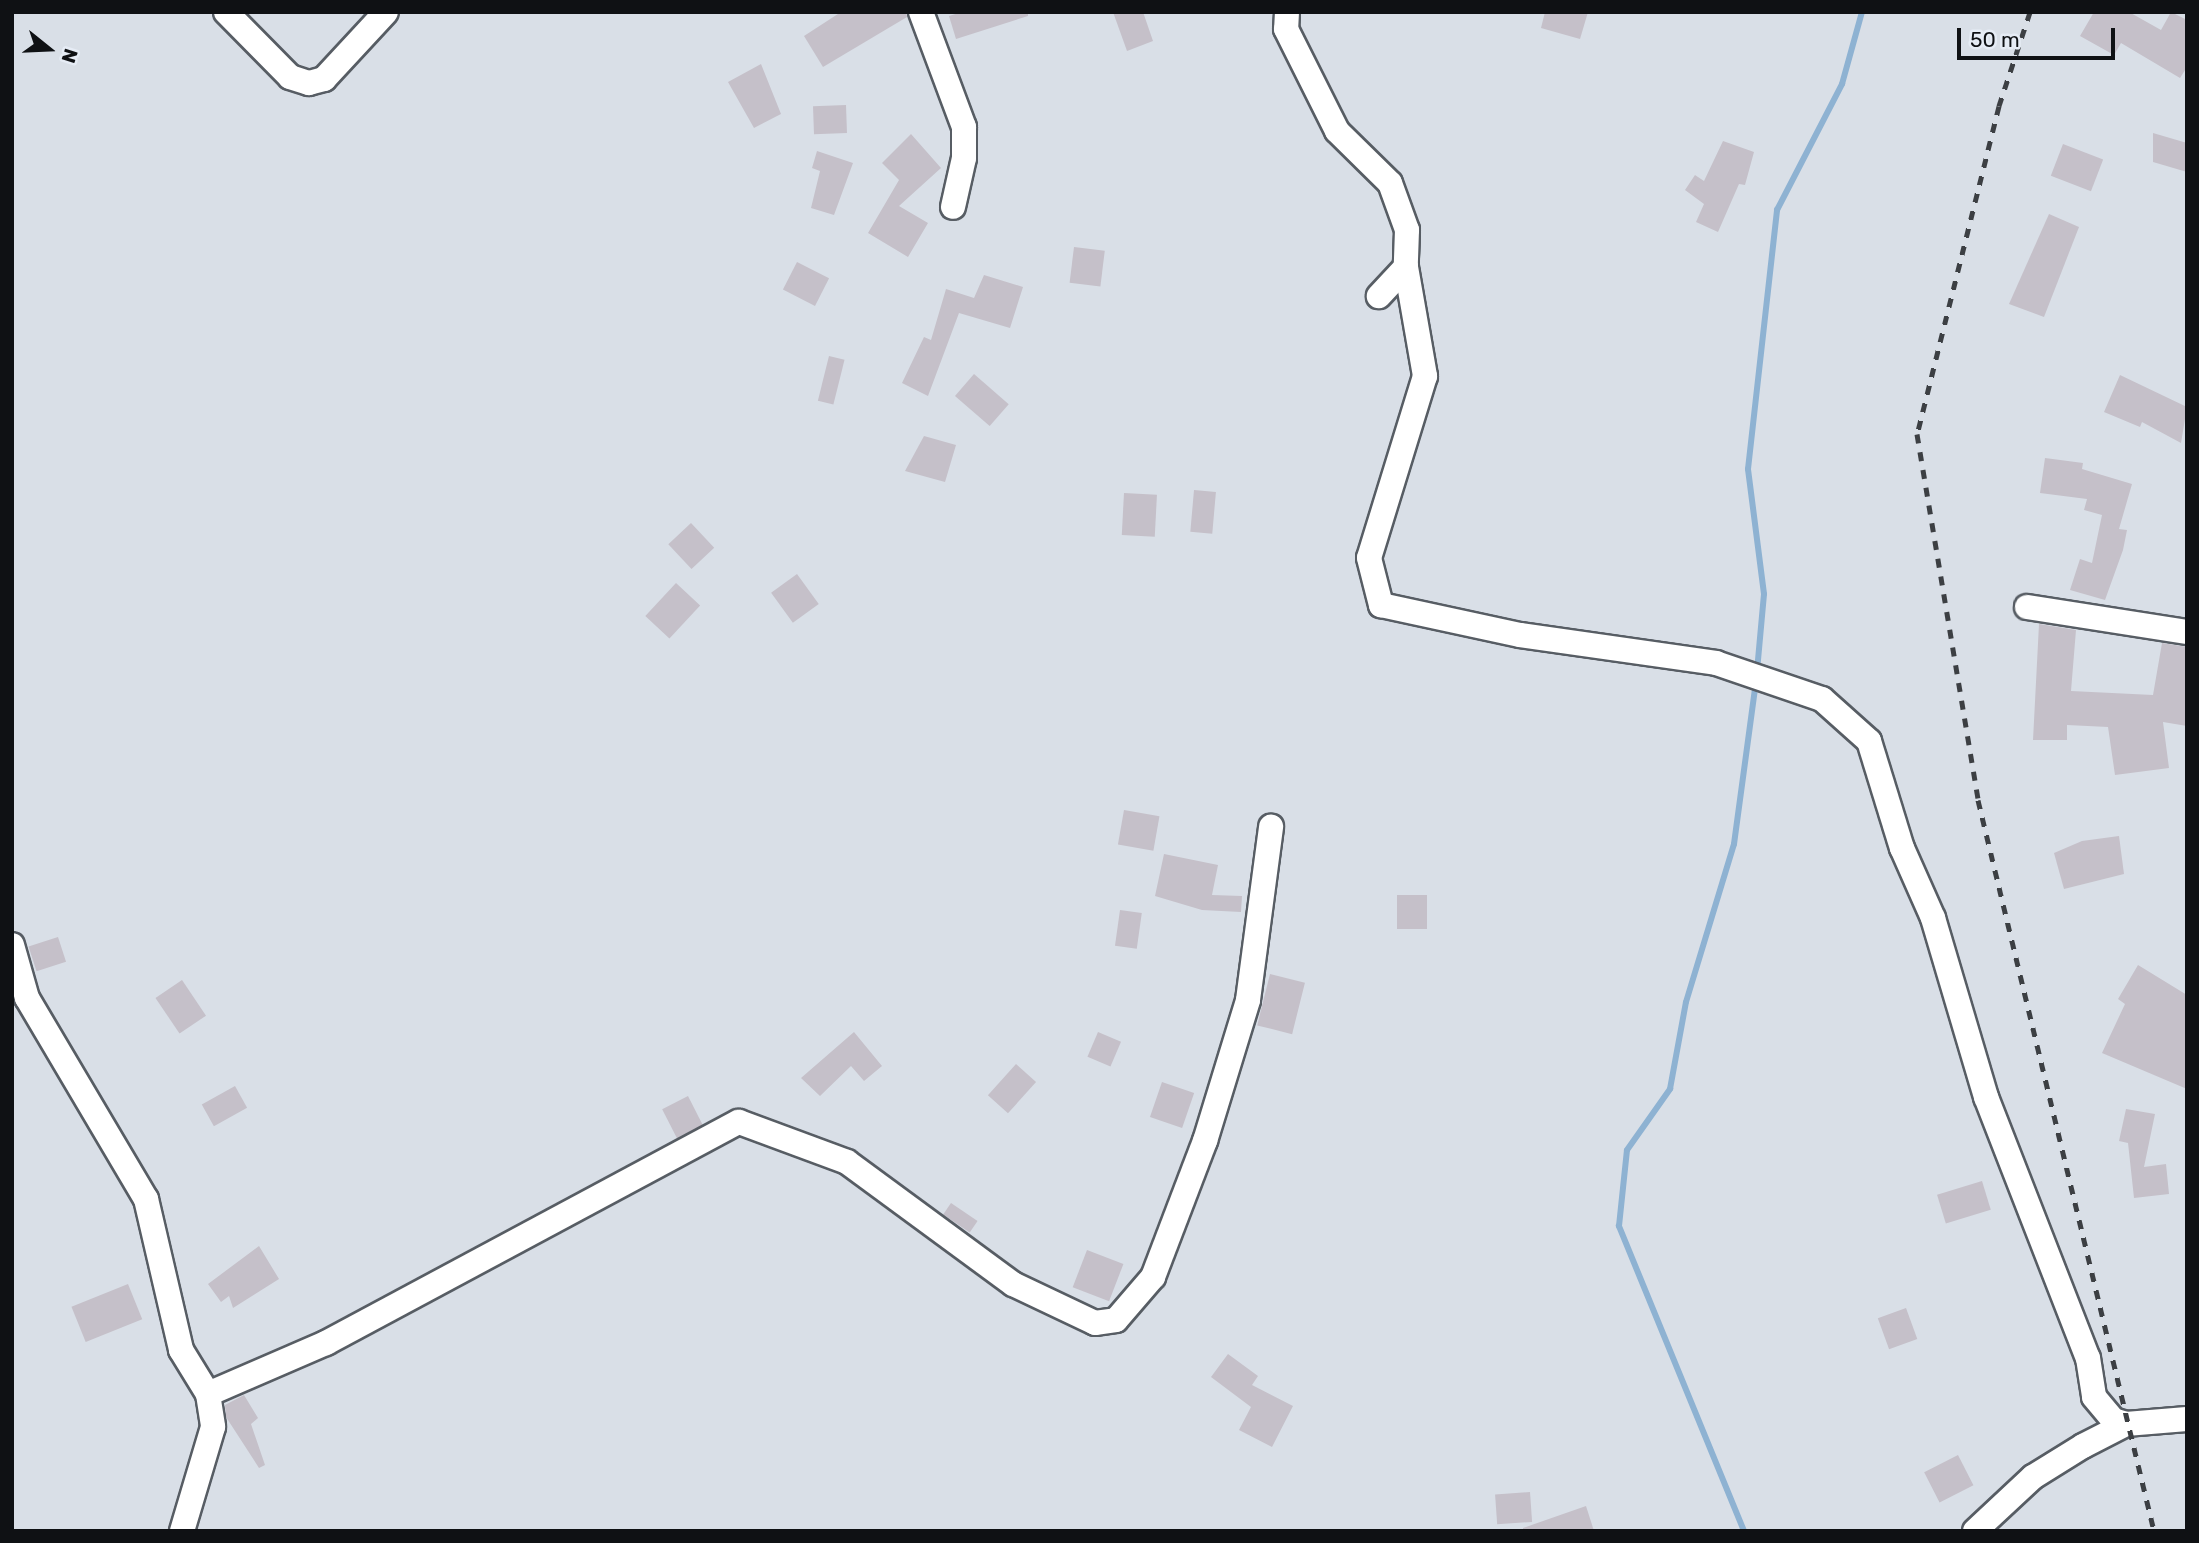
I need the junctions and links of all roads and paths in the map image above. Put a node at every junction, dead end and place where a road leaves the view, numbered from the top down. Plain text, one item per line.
1 (226, 12) edge
2 (386, 12) edge
3 (921, 12) edge
4 (1287, 12) edge
5 (953, 207) dead end
6 (1406, 267) junction
7 (1379, 296) dead end
8 (2027, 607) dead end
9 (2187, 632) edge
10 (1271, 827) dead end
11 (12, 945) edge
12 (208, 1394) junction
13 (2187, 1419) edge
14 (2126, 1424) junction
15 (181, 1531) edge
16 (1975, 1531) edge

1 - 2 street
3 - 5 street
4 - 6 street
6 - 7 street
6 - 14 street
8 - 9 street
10 - 12 street
11 - 12 street
12 - 15 street
13 - 14 street
14 - 16 street

